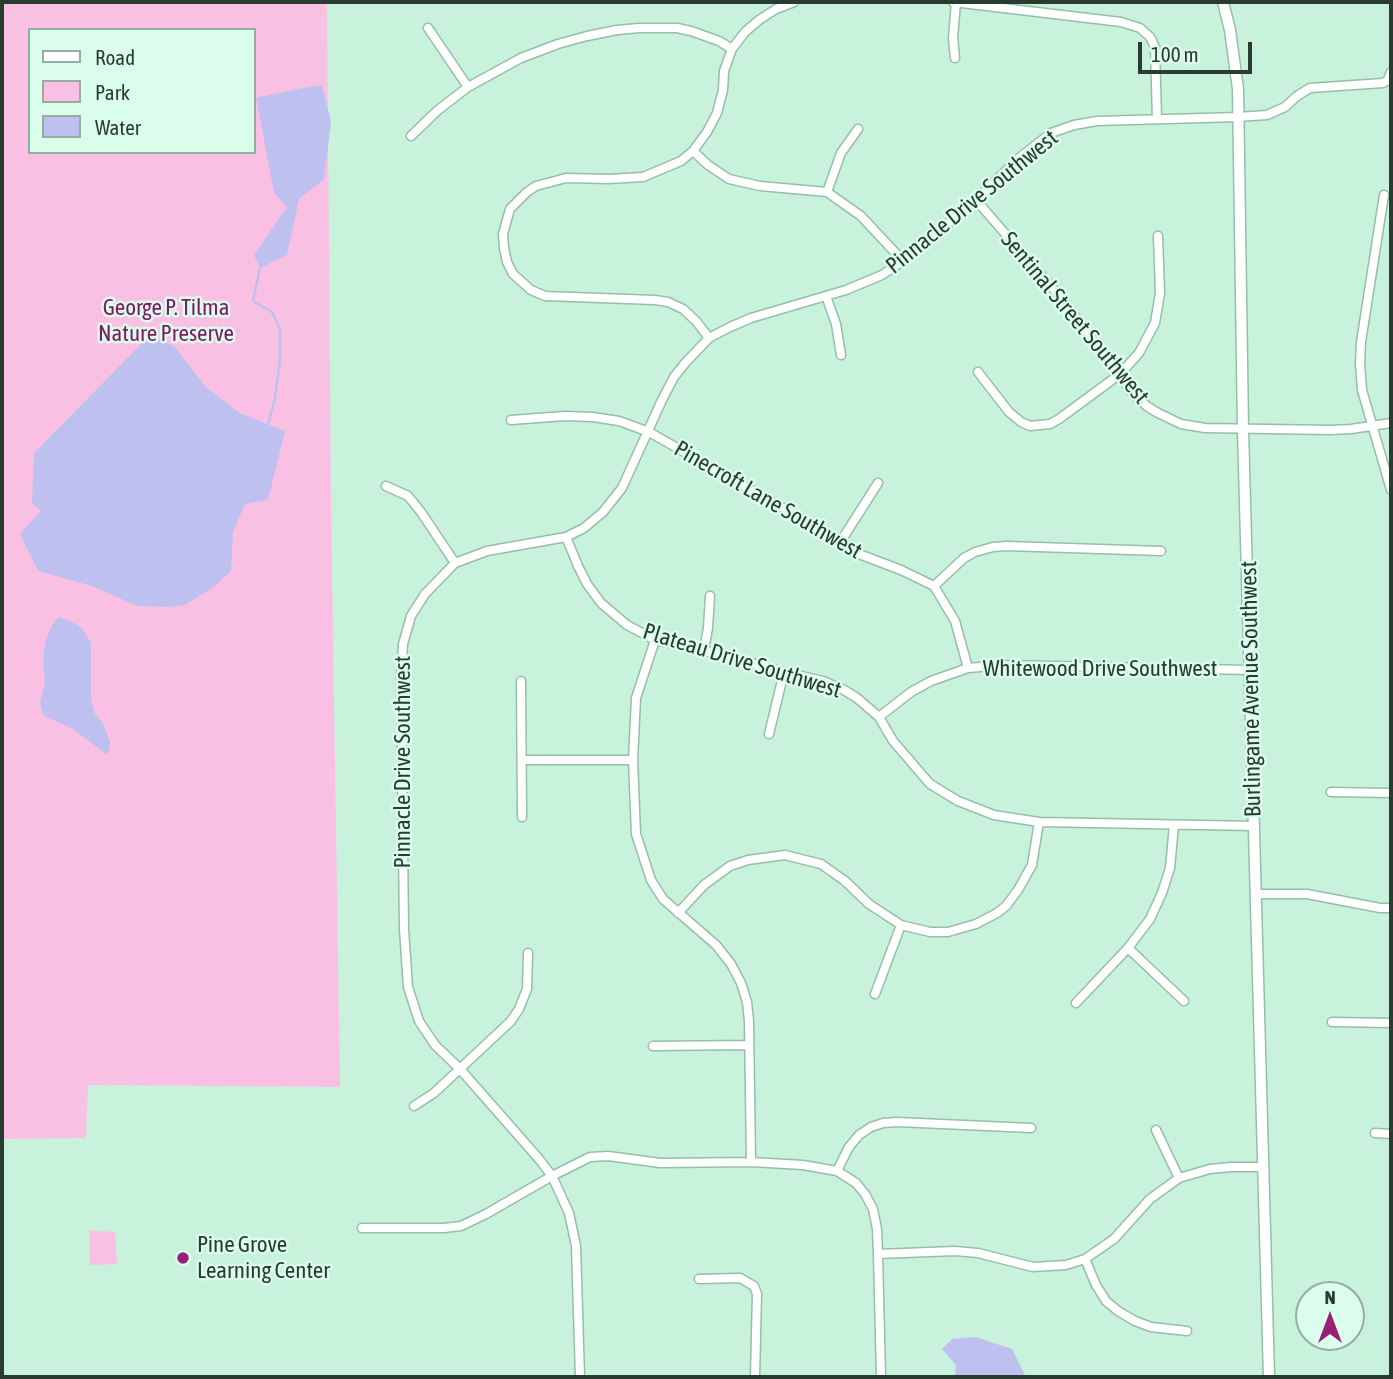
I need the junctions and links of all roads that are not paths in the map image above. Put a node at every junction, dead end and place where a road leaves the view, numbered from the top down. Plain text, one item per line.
1 (794, 2) edge
2 (954, 2) edge
3 (1223, 2) edge
4 (428, 28) dead end
5 (732, 49) junction
6 (955, 58) dead end
7 (1391, 72) edge
8 (468, 87) junction
9 (1238, 117) junction
10 (1157, 119) junction
11 (858, 129) dead end
12 (411, 136) dead end
13 (693, 151) junction
14 (827, 192) junction
15 (1384, 195) dead end
16 (976, 200) junction
17 (1158, 236) dead end
18 (903, 261) junction
19 (826, 296) junction
20 (709, 338) junction
21 (841, 355) dead end
22 (978, 372) dead end
23 (1119, 374) junction
24 (511, 420) dead end
25 (1391, 423) edge
26 (1373, 427) junction
27 (1244, 430) junction
28 (649, 432) junction
29 (878, 483) dead end
30 (386, 486) dead end
31 (1391, 490) edge
32 (566, 537) junction
33 (841, 541) junction
34 (1161, 551) dead end
35 (455, 564) junction
36 (934, 586) junction
37 (710, 596) dead end
38 (655, 639) junction
39 (704, 650) junction
40 (968, 668) junction
41 (1250, 670) junction
42 (784, 672) junction
43 (521, 681) dead end
44 (879, 717) junction
45 (769, 734) dead end
46 (522, 760) junction
47 (633, 760) junction
48 (1331, 792) dead end
49 (1391, 793) edge
50 (522, 817) dead end
51 (1039, 822) junction
52 (1174, 825) junction
53 (1254, 826) junction
54 (1256, 894) junction
55 (1391, 908) edge
56 (678, 913) junction
57 (901, 925) junction
58 (1128, 948) junction
59 (528, 953) dead end
60 (875, 993) dead end
61 (1184, 1001) dead end
62 (1076, 1003) dead end
63 (1332, 1022) dead end
64 (1391, 1023) edge
65 (748, 1045) junction
66 (653, 1046) dead end
67 (460, 1069) junction
68 (414, 1106) dead end
69 (1031, 1128) dead end
70 (1156, 1130) dead end
71 (1375, 1133) dead end
72 (1391, 1134) edge
73 (751, 1162) junction
74 (1263, 1167) junction
75 (837, 1171) junction
76 (552, 1176) junction
77 (1179, 1178) junction
78 (362, 1228) dead end
79 (878, 1254) junction
80 (1085, 1259) junction
81 (699, 1279) dead end
82 (1187, 1331) dead end
83 (580, 1377) edge
84 (755, 1377) edge
85 (881, 1377) edge
86 (1269, 1377) edge

1 - 5 street
2 - 6 street
2 - 10 street
3 - 9 street, Burlingame Avenue Southwest
4 - 8 street
5 - 8 street
5 - 13 street
7 - 9 street, Pinnacle Drive Southwest
8 - 12 street
9 - 10 street, Pinnacle Drive Southwest
9 - 27 street, Burlingame Avenue Southwest
10 - 16 street, Pinnacle Drive Southwest
11 - 14 street
13 - 14 street
13 - 20 street
14 - 18 street
15 - 26 street
16 - 18 street, Pinnacle Drive Southwest
16 - 23 street, Sentinal Street Southwest
17 - 23 street
18 - 19 street, Pinnacle Drive Southwest
19 - 20 street, Pinnacle Drive Southwest
19 - 21 street
20 - 28 street, Pinnacle Drive Southwest
22 - 23 street
23 - 27 street, Sentinal Street Southwest
24 - 28 street, Pinecroft Lane Southwest
25 - 26 street, Sentinal Street Southwest
26 - 27 street, Sentinal Street Southwest
26 - 31 street
27 - 41 street, Burlingame Avenue Southwest
28 - 32 street, Pinnacle Drive Southwest
28 - 33 street, Pinecroft Lane Southwest
29 - 33 street
30 - 35 street
32 - 35 street, Pinnacle Drive Southwest
32 - 38 street, Plateau Drive Southwest
33 - 36 street, Pinecroft Lane Southwest
34 - 36 street
35 - 67 street, Pinnacle Drive Southwest
36 - 40 street
37 - 39 street
38 - 39 street, Plateau Drive Southwest
38 - 47 street
39 - 42 street, Plateau Drive Southwest
40 - 41 street, Whitewood Drive Southwest
40 - 44 street, Whitewood Drive Southwest
41 - 53 street, Burlingame Avenue Southwest
42 - 44 street, Plateau Drive Southwest
42 - 45 street
43 - 46 street
44 - 51 street, Plateau Drive Southwest
46 - 47 street
46 - 50 street
47 - 56 street
48 - 49 street
51 - 52 street, Plateau Drive Southwest
51 - 57 street
52 - 53 street, Plateau Drive Southwest
52 - 58 street
53 - 54 street, Burlingame Avenue Southwest
54 - 55 street
54 - 74 street, Burlingame Avenue Southwest
56 - 57 street
56 - 65 street
57 - 60 street
58 - 61 street
58 - 62 street
59 - 67 street
63 - 64 street
65 - 66 street
65 - 73 street
67 - 68 street
67 - 76 street, Pinnacle Drive Southwest
69 - 75 street
70 - 77 street
71 - 72 street
73 - 75 street
73 - 76 street
74 - 77 street
74 - 86 street, Burlingame Avenue Southwest
75 - 79 street
76 - 78 street
76 - 83 street, Pinnacle Drive Southwest
77 - 80 street
79 - 80 street
79 - 85 street
80 - 82 street
81 - 84 street

